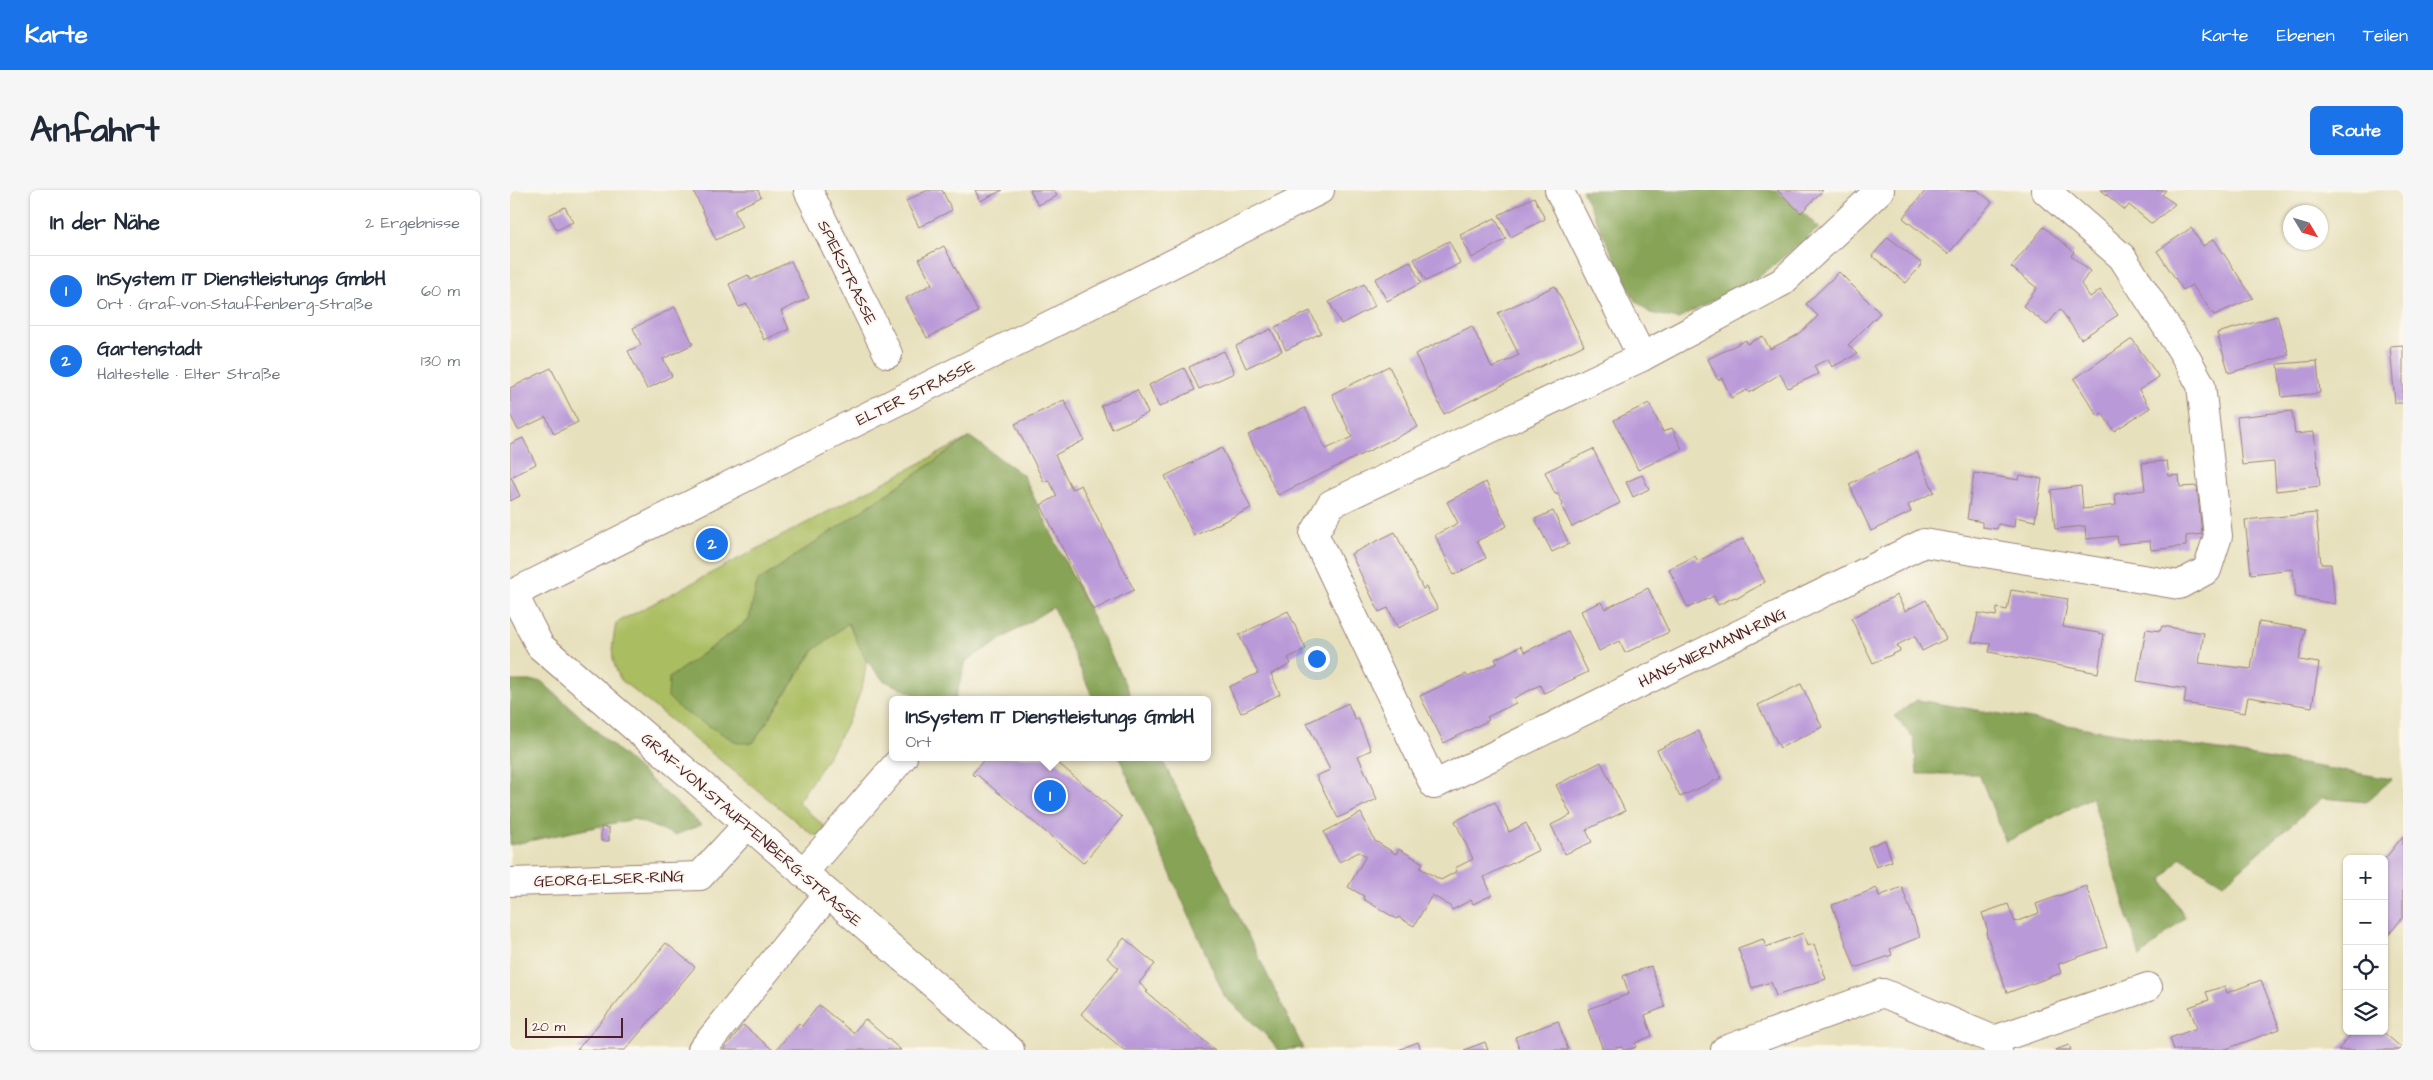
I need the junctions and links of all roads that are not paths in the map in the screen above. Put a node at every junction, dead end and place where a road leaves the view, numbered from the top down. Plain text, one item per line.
1 (808, 190) edge
2 (1320, 190) edge
3 (1559, 190) edge
4 (1880, 190) edge
5 (2045, 190) edge
6 (888, 354) dead end
7 (1642, 357) junction
8 (512, 594) edge
9 (900, 761) edge
10 (747, 825) junction
11 (803, 873) junction
12 (510, 882) edge
13 (828, 894) junction
14 (2148, 987) dead end
15 (1996, 1045) edge
16 (702, 1050) edge
17 (1010, 1050) edge
18 (1726, 1050) edge

1 - 6 street, SPIEKSTRASSE
2 - 8 street, ELTER STRASSE
3 - 7 street
4 - 7 street, HANS-NIERMANN-RING
5 - 7 street, HANS-NIERMANN-RING
8 - 10 street, GRAF-VON-STAUFFENBERG-STRASSE
9 - 11 street
10 - 11 street, GRAF-VON-STAUFFENBERG-STRASSE
10 - 12 street, GEORG-ELSER-RING
11 - 13 street, GRAF-VON-STAUFFENBERG-STRASSE
13 - 16 street
13 - 17 street, GRAF-VON-STAUFFENBERG-STRASSE
14 - 15 street
15 - 18 street

